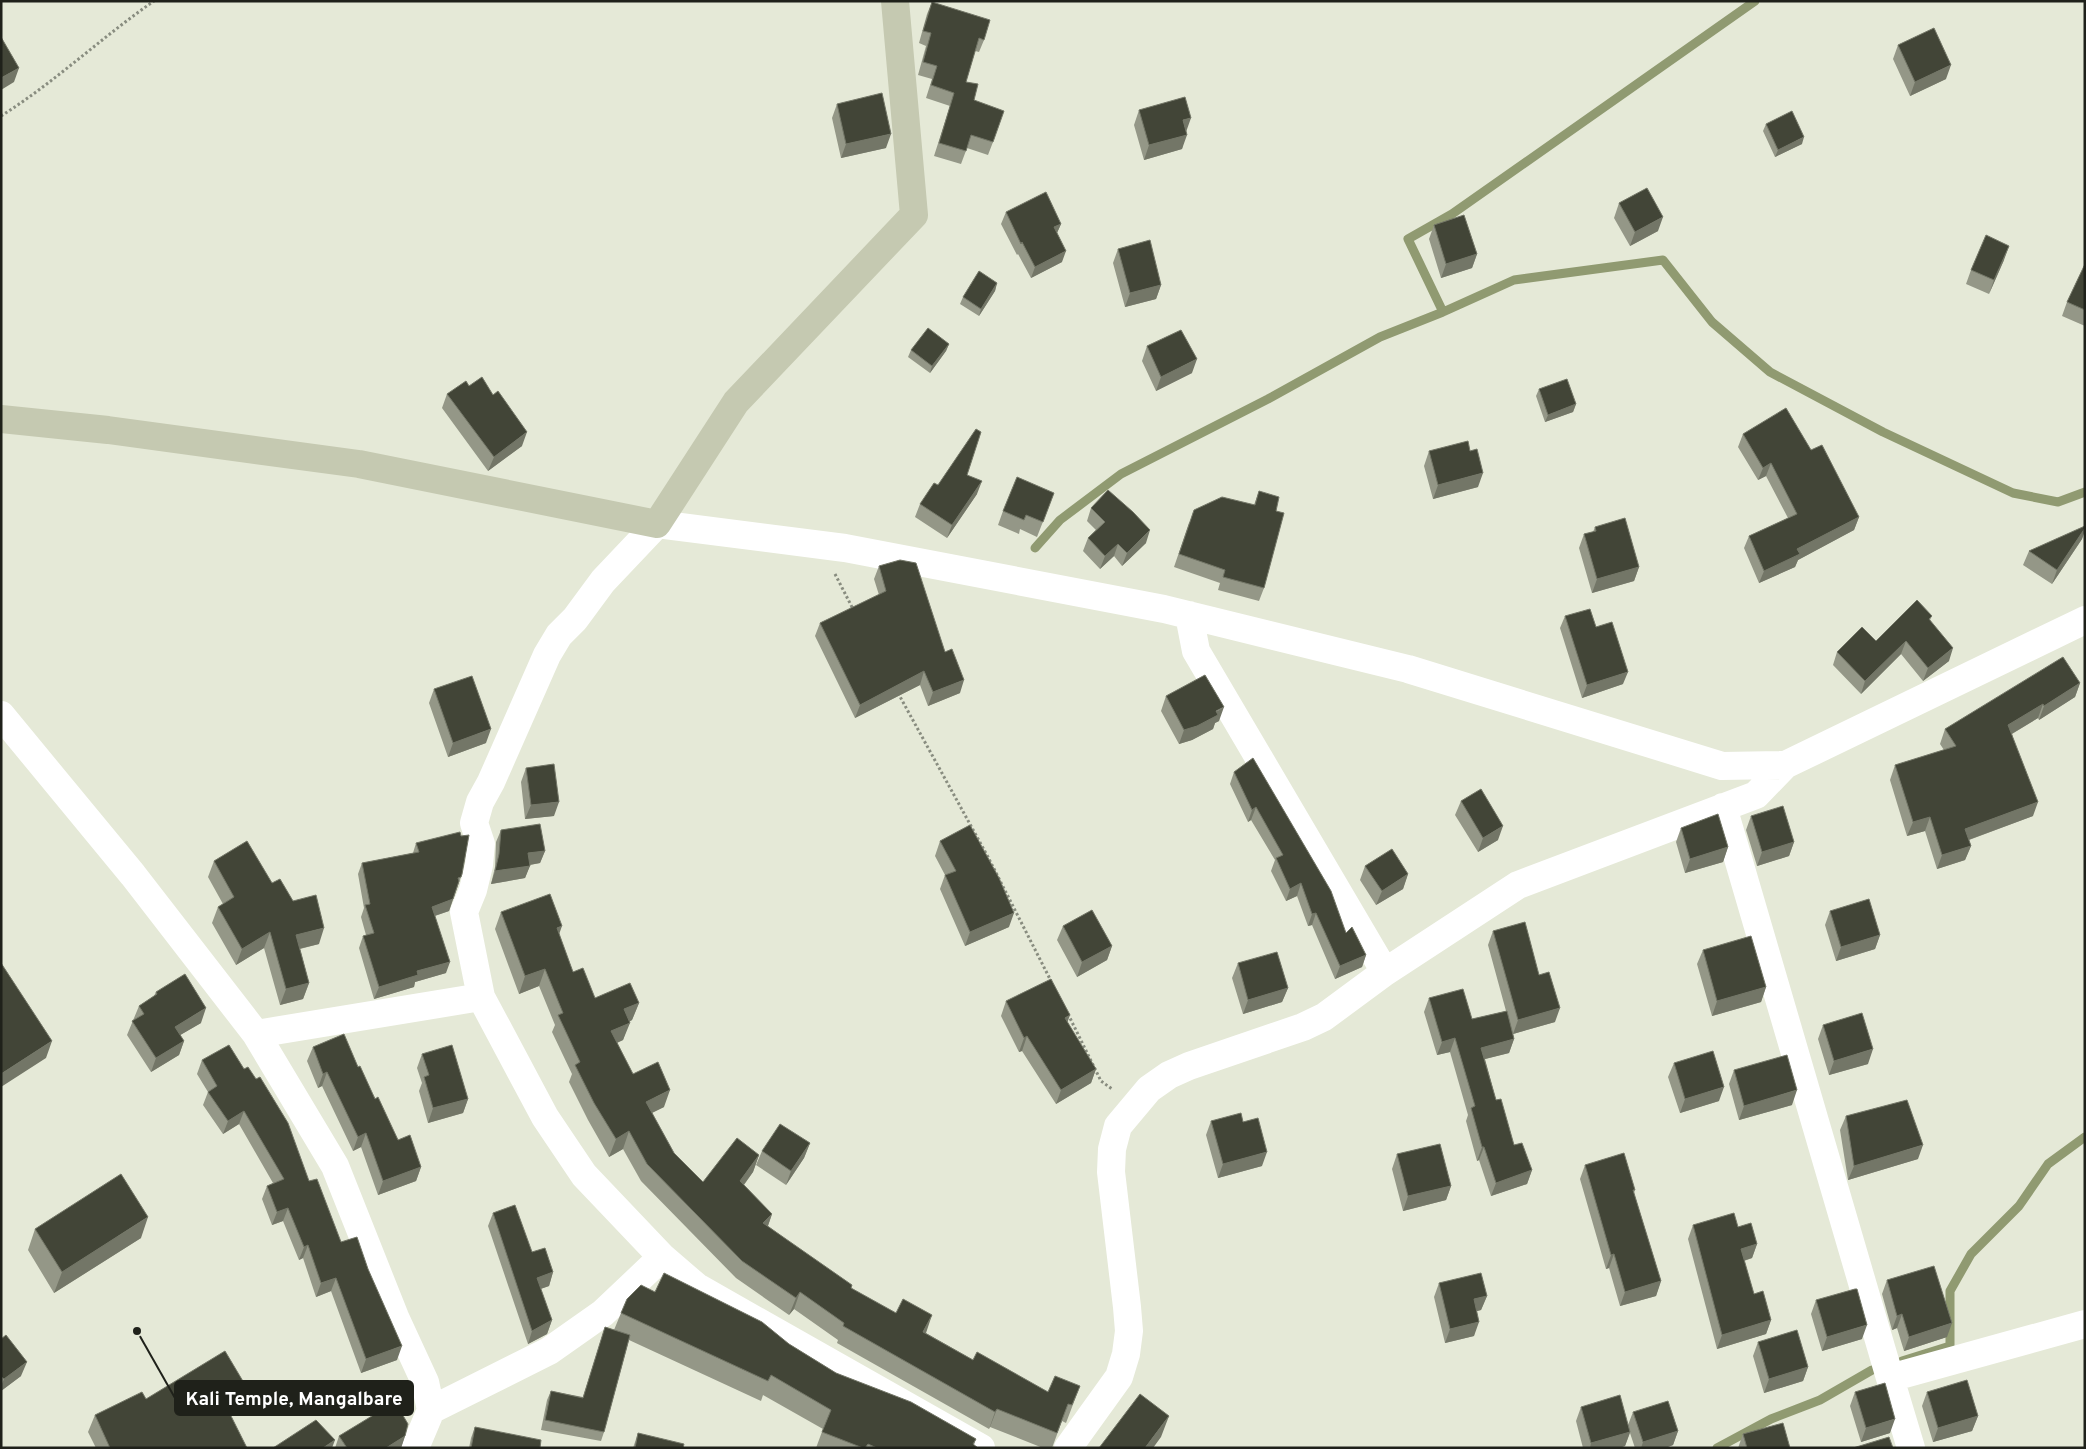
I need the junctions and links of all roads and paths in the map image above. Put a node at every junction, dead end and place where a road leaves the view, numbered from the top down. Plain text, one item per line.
1 (154, 1) edge
2 (894, 1) edge
3 (1, 116) edge
4 (1, 419) edge
5 (657, 524) junction
6 (819, 545) junction
7 (856, 614) edge
8 (1189, 614) junction
9 (2085, 620) edge
10 (897, 691) edge
11 (1, 715) edge
12 (1785, 765) junction
13 (1723, 807) junction
14 (1385, 972) junction
15 (1054, 986) edge
16 (481, 997) junction
17 (1067, 1012) edge
18 (256, 1034) junction
19 (1133, 1106) junction
20 (662, 1256) junction
21 (2085, 1324) edge
22 (1890, 1378) junction
23 (431, 1410) junction
24 (415, 1448) edge
25 (981, 1448) edge
26 (1068, 1448) edge
27 (1911, 1448) edge

1 - 3 path
2 - 5 street
4 - 5 street
5 - 6 street
5 - 16 street
6 - 7 path
6 - 8 street
8 - 12 street
8 - 14 street
9 - 12 street
10 - 15 path
11 - 18 street
12 - 13 street
13 - 14 street
13 - 22 street
14 - 19 street
16 - 18 street
16 - 20 street
17 - 19 path
18 - 23 street
19 - 26 street
20 - 23 street
20 - 25 street
21 - 22 street
22 - 27 street
23 - 24 street

